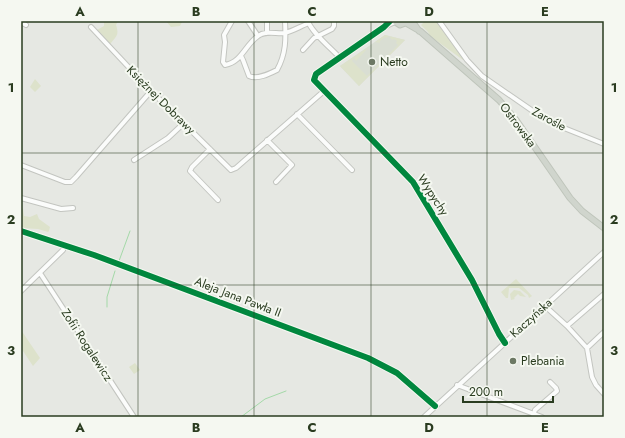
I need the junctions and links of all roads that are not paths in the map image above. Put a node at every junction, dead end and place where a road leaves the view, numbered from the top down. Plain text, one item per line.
1 (232, 21) edge
2 (248, 21) edge
3 (267, 21) edge
4 (286, 21) edge
5 (334, 21) edge
6 (439, 21) edge
7 (21, 22) edge
8 (309, 22) edge
9 (393, 22) edge
10 (409, 22) edge
11 (26, 25) dead end
12 (91, 27) dead end
13 (267, 33) junction
14 (286, 33) junction
15 (258, 36) junction
16 (318, 36) junction
17 (303, 50) dead end
18 (241, 56) junction
19 (340, 58) junction
20 (499, 87) junction
21 (151, 91) junction
22 (324, 91) junction
23 (493, 94) junction
24 (297, 114) junction
25 (184, 123) junction
26 (267, 140) junction
27 (604, 144) edge
28 (210, 149) junction
29 (134, 160) dead end
30 (21, 165) edge
31 (352, 170) dead end
32 (276, 182) dead end
33 (21, 198) edge
34 (218, 200) dead end
35 (73, 208) dead end
36 (604, 228) edge
37 (21, 231) edge
38 (65, 244) junction
39 (604, 252) edge
40 (600, 256) junction
41 (604, 259) edge
42 (40, 273) junction
43 (21, 291) edge
44 (604, 294) edge
45 (545, 306) junction
46 (567, 326) junction
47 (604, 332) edge
48 (505, 343) junction
49 (587, 348) junction
50 (550, 382) dead end
51 (457, 385) junction
52 (604, 394) edge
53 (435, 406) junction
54 (533, 415) edge
55 (134, 417) edge
56 (424, 417) edge
57 (542, 417) edge

1 - 18 street
2 - 15 street
3 - 13 street
4 - 14 street
5 - 16 street
6 - 20 street, Zarośle
7 - 11 street
8 - 14 street
8 - 16 street
9 - 10 main road
9 - 19 street
10 - 23 main road, Ostrowska
12 - 21 street, Księżnej Dobrawy
13 - 14 street
13 - 15 street
14 - 18 street
15 - 18 street
16 - 17 street
16 - 19 street
19 - 22 street, Wypychy
20 - 23 street
20 - 27 street, Zarośle
21 - 25 street, Księżnej Dobrawy
21 - 30 street
22 - 24 street
22 - 48 street, Wypychy
23 - 36 main road, Ostrowska
24 - 26 street
24 - 31 street
25 - 28 street, Księżnej Dobrawy
25 - 29 street
26 - 28 street, Księżnej Dobrawy
26 - 32 street
28 - 34 street
33 - 35 street
37 - 38 street, Aleja Jana Pawła II
38 - 42 street
38 - 53 street, Aleja Jana Pawła II
39 - 40 street, Kaczyńska
40 - 41 street
40 - 45 street, Kaczyńska
42 - 43 street
42 - 55 street, Zofii Rogalewicz
44 - 46 street
45 - 46 street
45 - 48 street, Kaczyńska
46 - 49 street
47 - 49 street
48 - 51 street, Kaczyńska
49 - 52 street
50 - 54 street
51 - 53 street, Kaczyńska
51 - 54 street
53 - 56 street, Kaczyńska
54 - 57 street

